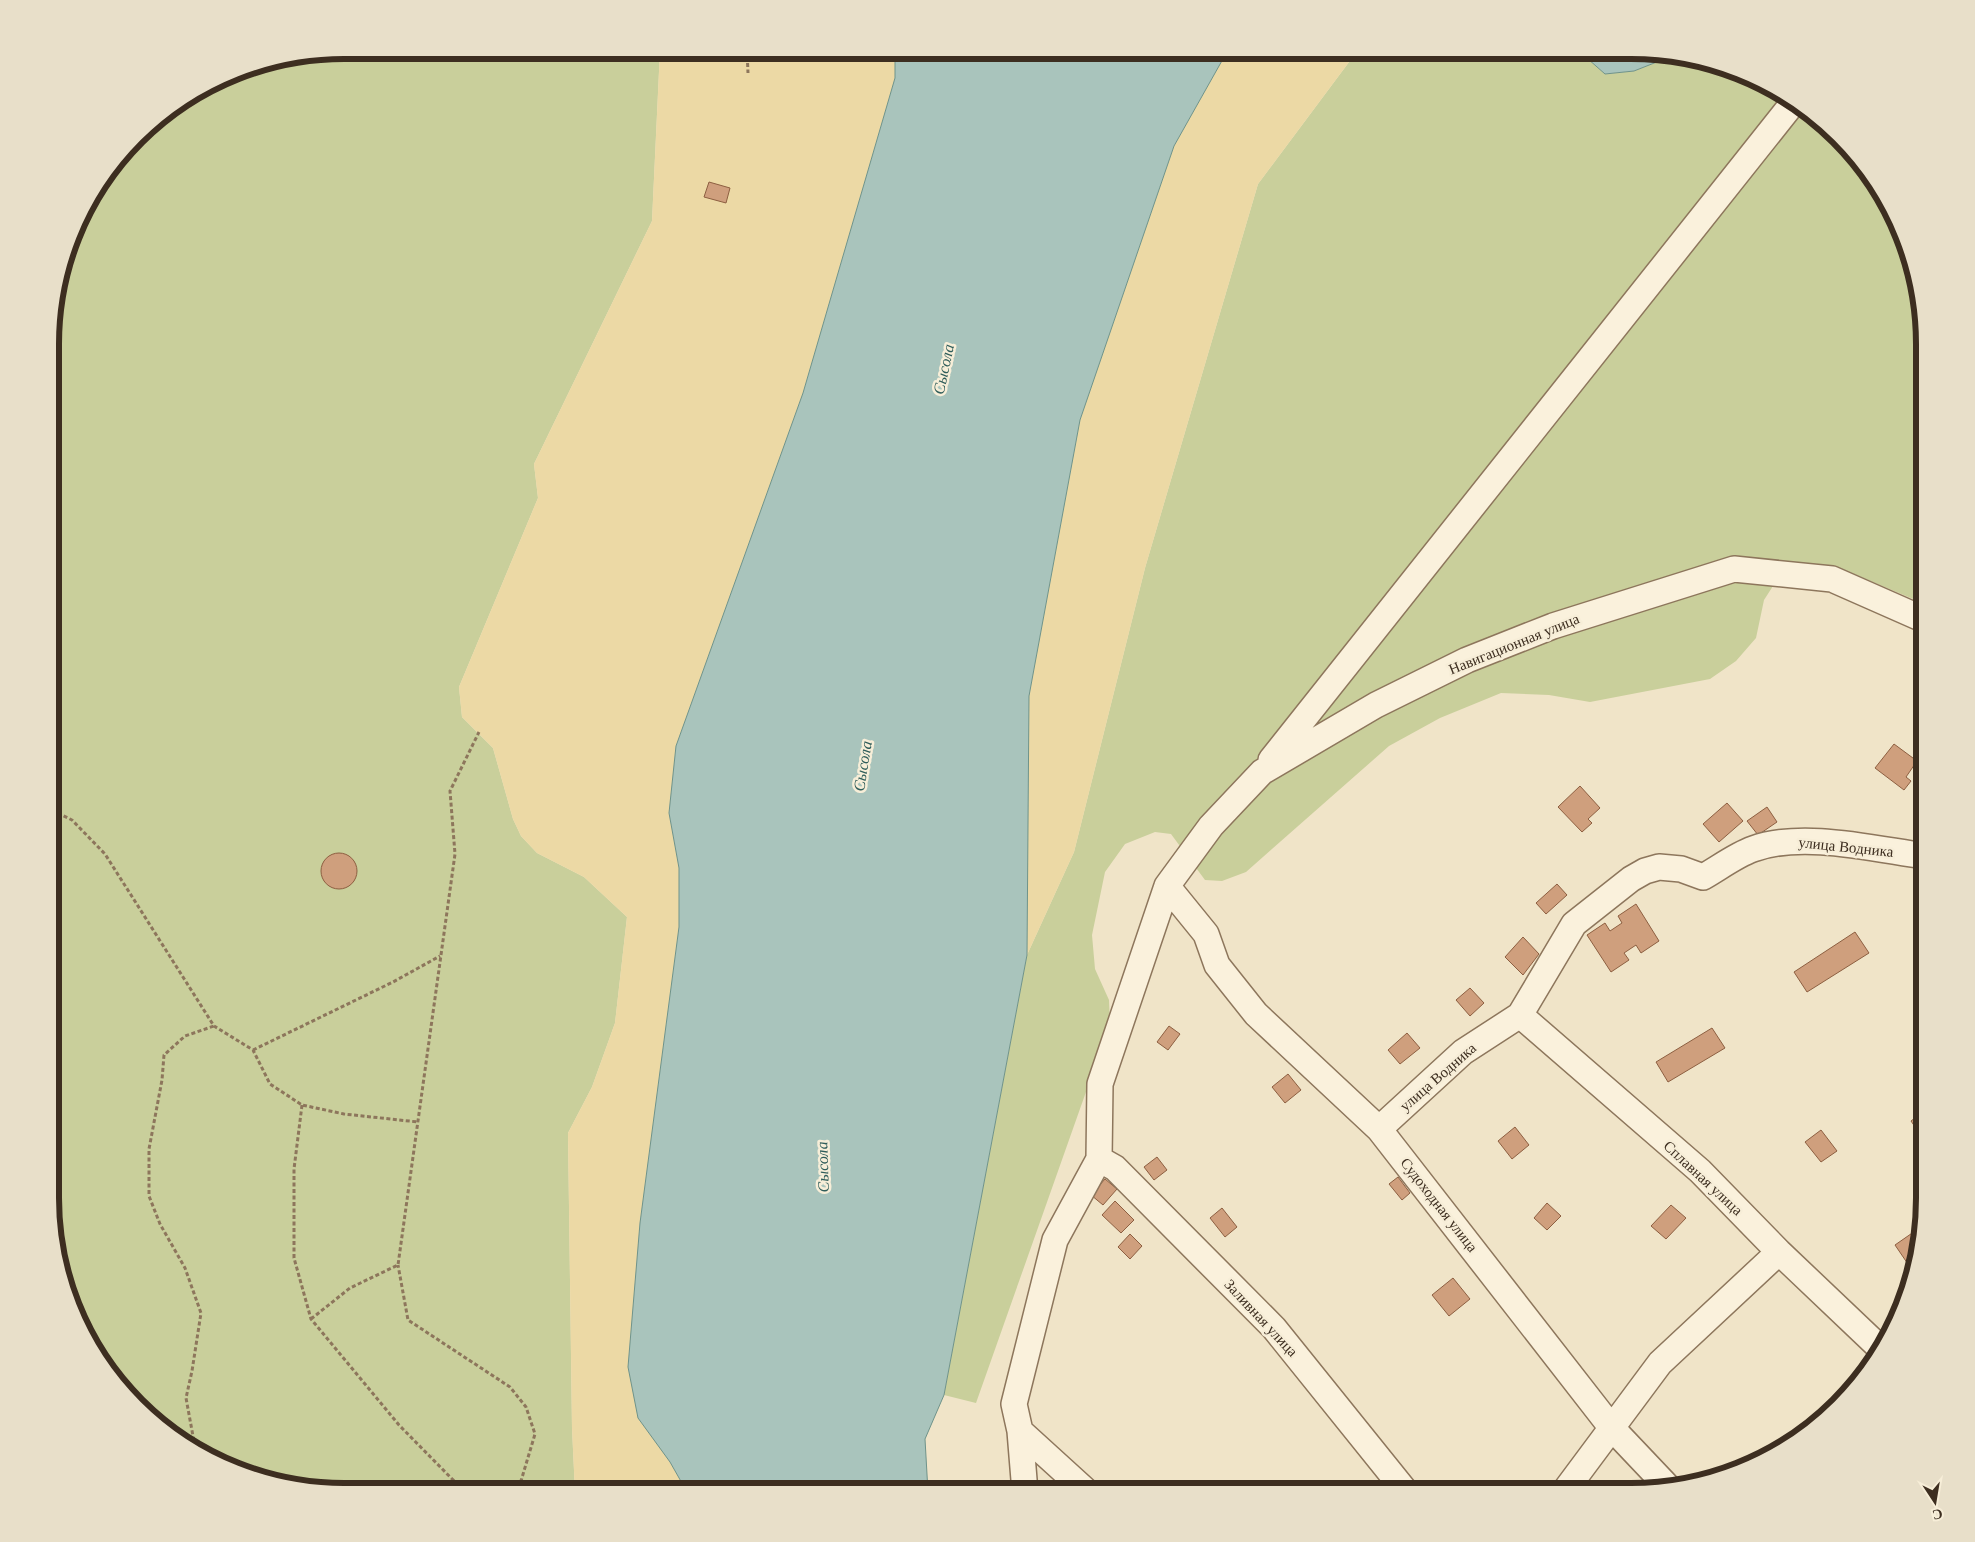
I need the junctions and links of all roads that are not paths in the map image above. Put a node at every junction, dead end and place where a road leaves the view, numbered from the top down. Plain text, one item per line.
1 (1790, 107) edge
2 (1916, 616) edge
3 (1262, 772) junction
4 (1916, 855) edge
5 (1167, 886) junction
6 (1520, 1015) junction
7 (1379, 1129) junction
8 (1099, 1159) junction
9 (1779, 1252) junction
10 (1876, 1344) edge
11 (1611, 1426) junction
12 (1020, 1431) junction
13 (1663, 1482) edge
14 (1024, 1483) edge
15 (1077, 1483) edge
16 (1399, 1483) edge
17 (1570, 1483) edge

1 - 3 street
2 - 3 street, Навигационная улица
3 - 5 street, Навигационная улица
4 - 6 street, улица Водника
5 - 7 street, Судоходная улица
5 - 8 street, Навигационная улица
6 - 7 street, улица Водника
6 - 9 street, Сплавная улица
7 - 11 street, Судоходная улица
8 - 12 street
8 - 16 street, Заливная улица
9 - 10 street, Сплавная улица
9 - 11 street
11 - 13 street, Судоходная улица
11 - 17 street
12 - 14 street
12 - 15 street

